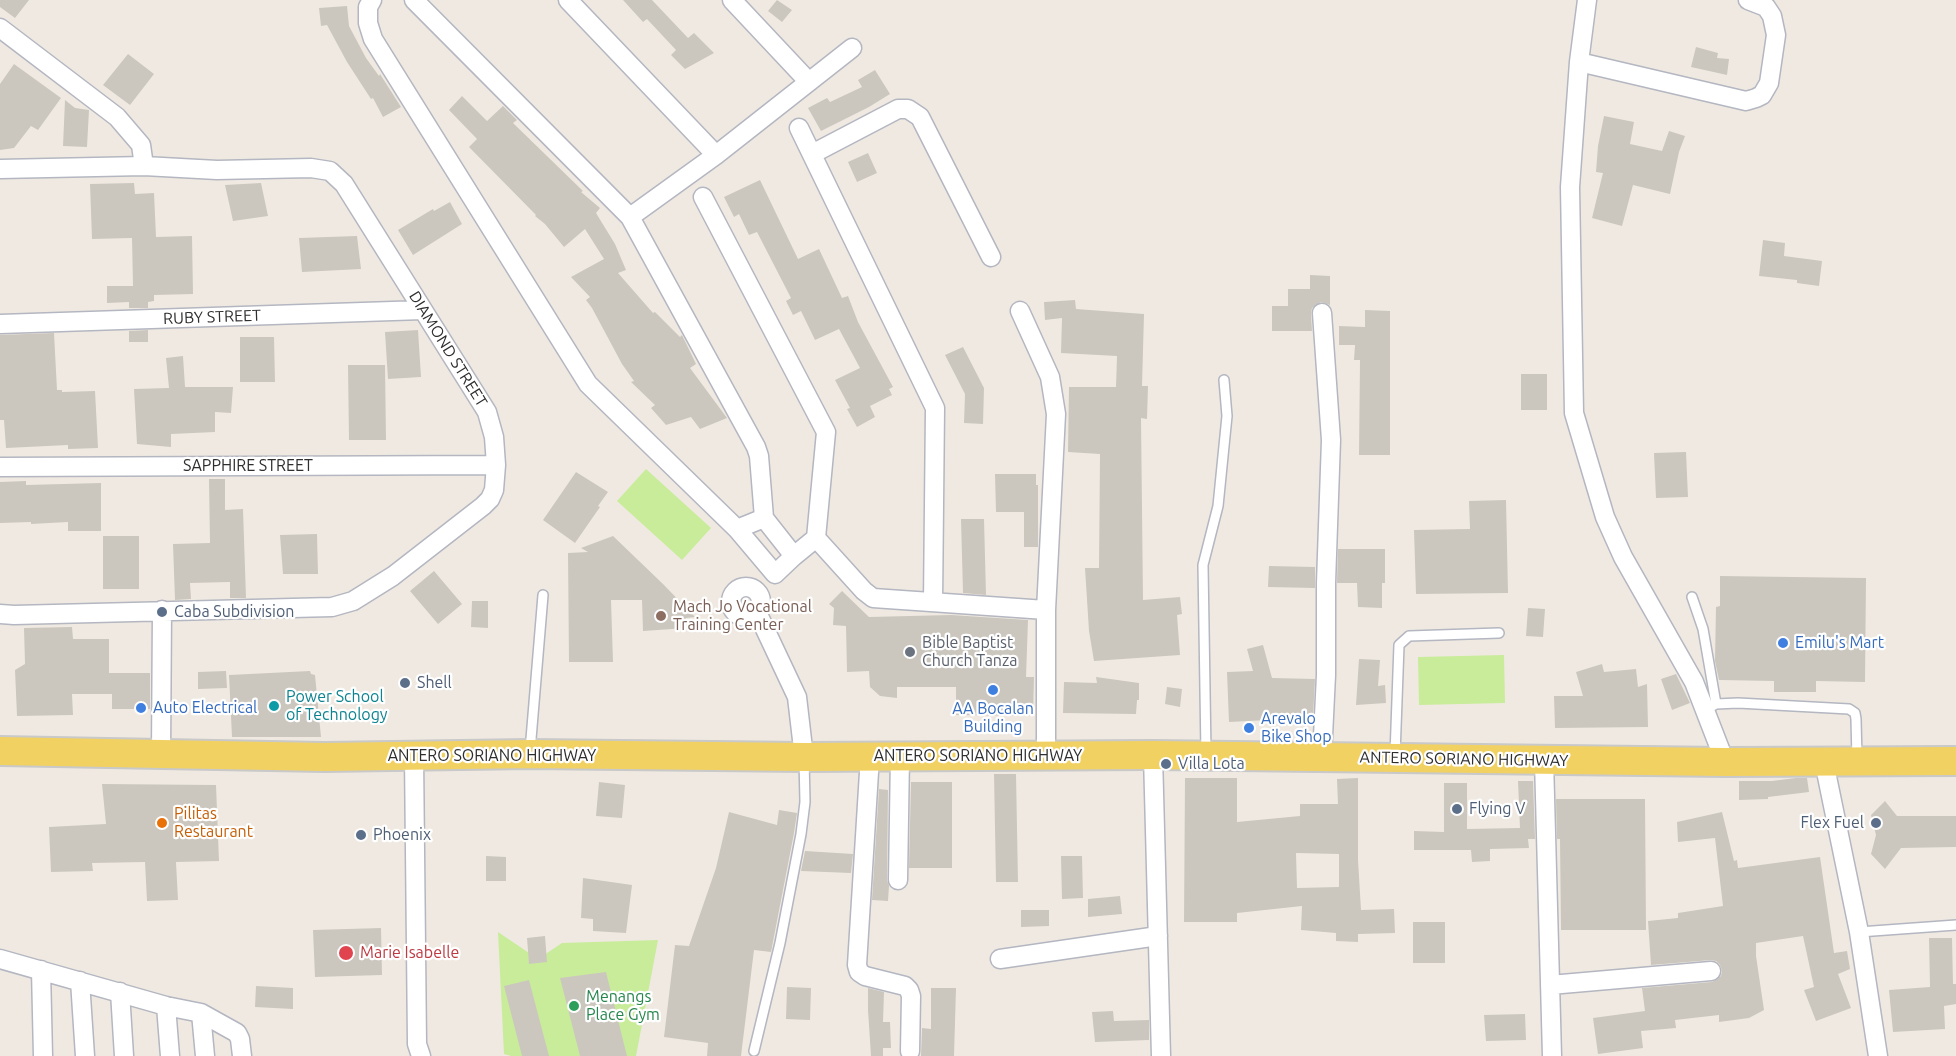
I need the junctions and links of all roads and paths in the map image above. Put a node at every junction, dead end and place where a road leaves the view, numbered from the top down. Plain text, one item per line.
1 (372, 0) edge
2 (414, 0) edge
3 (568, 0) edge
4 (732, 0) edge
5 (1587, 0) edge
6 (1748, 0) edge
7 (0, 28) edge
8 (852, 48) dead end
9 (1579, 62) junction
10 (809, 82) junction
11 (799, 128) dead end
12 (812, 154) junction
13 (716, 155) junction
14 (144, 166) junction
15 (0, 169) edge
16 (703, 196) dead end
17 (630, 217) junction
18 (991, 256) dead end
19 (423, 310) junction
20 (1020, 311) dead end
21 (1322, 313) dead end
22 (0, 324) edge
23 (1224, 380) dead end
24 (496, 465) junction
25 (0, 467) edge
26 (764, 518) junction
27 (737, 529) junction
28 (816, 538) junction
29 (794, 555) junction
30 (775, 574) junction
31 (543, 595) dead end
32 (1692, 597) dead end
33 (933, 602) junction
34 (162, 610) junction
35 (1046, 610) junction
36 (0, 614) edge
37 (1499, 633) dead end
38 (1710, 707) junction
39 (0, 751) edge
40 (161, 754) junction
41 (530, 754) junction
42 (1153, 754) junction
43 (414, 755) junction
44 (1046, 755) junction
45 (1206, 755) junction
46 (870, 756) junction
47 (900, 756) junction
48 (804, 757) junction
49 (1322, 757) junction
50 (1395, 758) junction
51 (1544, 760) junction
52 (1956, 761) edge
53 (1725, 762) junction
54 (1824, 762) junction
55 (1857, 762) junction
56 (898, 880) dead end
57 (1956, 926) edge
58 (1859, 932) junction
59 (1158, 936) junction
60 (0, 959) edge
61 (1000, 959) dead end
62 (41, 970) junction
63 (1711, 971) dead end
64 (80, 981) junction
65 (1550, 985) junction
66 (120, 992) junction
67 (166, 1006) junction
68 (201, 1013) junction
69 (754, 1051) dead end
70 (910, 1051) dead end
71 (43, 1056) edge
72 (84, 1056) edge
73 (124, 1056) edge
74 (170, 1056) edge
75 (205, 1056) edge
76 (242, 1056) edge
77 (422, 1056) edge
78 (1161, 1056) edge
79 (1552, 1056) edge
80 (1878, 1056) edge

1 - 27 street
2 - 17 street
3 - 13 street
4 - 10 street
5 - 9 street
6 - 9 street
7 - 14 street
8 - 10 street
9 - 38 street
10 - 13 street
11 - 12 street
12 - 18 street
12 - 33 street
13 - 17 street
14 - 15 street, DIAMOND STREET
14 - 19 street, DIAMOND STREET
16 - 28 street
17 - 26 street
19 - 22 street, RUBY STREET
19 - 24 street, DIAMOND STREET
20 - 35 street
21 - 49 street
23 - 45 lane
24 - 25 street, SAPPHIRE STREET
24 - 34 street, DIAMOND STREET
26 - 27 street
26 - 29 street
27 - 30 street
28 - 29 street
28 - 33 street
29 - 30 street
30 - 48 street
31 - 41 lane
32 - 38 lane
33 - 35 street
34 - 36 street, DIAMOND STREET
34 - 40 street
35 - 44 street
37 - 50 lane
38 - 53 street
38 - 55 lane
39 - 40 main road, ANTERO SORIANO HIGHWAY
40 - 43 main road, ANTERO SORIANO HIGHWAY
41 - 43 main road, ANTERO SORIANO HIGHWAY
41 - 48 main road, ANTERO SORIANO HIGHWAY
42 - 44 main road, ANTERO SORIANO HIGHWAY
42 - 45 main road, ANTERO SORIANO HIGHWAY
42 - 59 street
43 - 77 street
44 - 47 main road, ANTERO SORIANO HIGHWAY
45 - 49 main road, ANTERO SORIANO HIGHWAY
46 - 47 main road, ANTERO SORIANO HIGHWAY
46 - 48 main road, ANTERO SORIANO HIGHWAY
46 - 70 street
47 - 56 street
48 - 69 lane
49 - 50 main road, ANTERO SORIANO HIGHWAY
50 - 51 main road, ANTERO SORIANO HIGHWAY
51 - 53 main road, ANTERO SORIANO HIGHWAY
51 - 65 street
52 - 55 main road, ANTERO SORIANO HIGHWAY
53 - 54 main road, ANTERO SORIANO HIGHWAY
54 - 55 main road, ANTERO SORIANO HIGHWAY
54 - 58 street
57 - 58 lane
58 - 80 street
59 - 61 street
59 - 78 street
60 - 62 street
62 - 64 street
62 - 71 street
63 - 65 street
64 - 66 street
64 - 72 street
65 - 79 street
66 - 67 street
66 - 73 street
67 - 68 street
67 - 74 street
68 - 75 street
68 - 76 street

